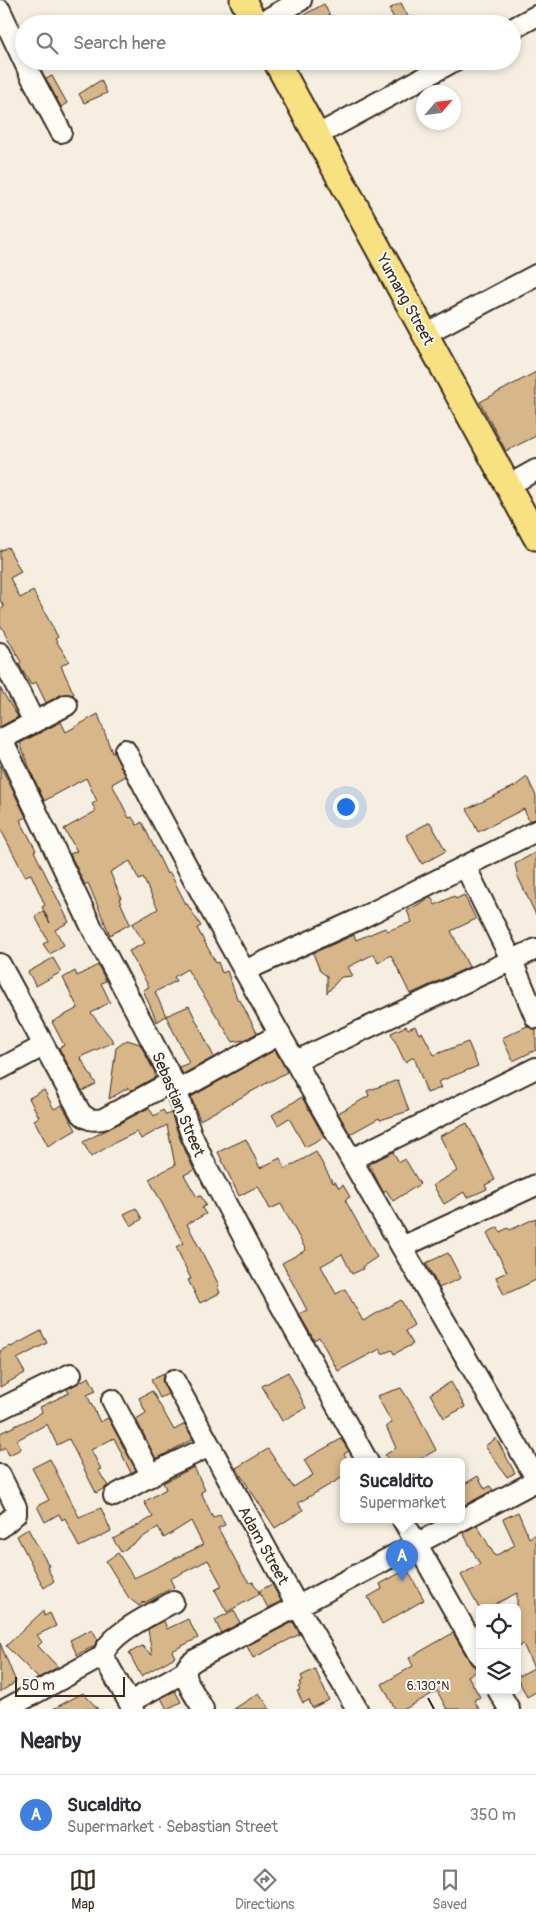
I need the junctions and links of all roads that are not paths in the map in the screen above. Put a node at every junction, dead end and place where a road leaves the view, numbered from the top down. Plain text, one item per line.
1 (243, 0) edge
2 (302, 0) edge
3 (0, 10) edge
4 (252, 15) edge
5 (274, 15) edge
6 (536, 16) edge
7 (521, 24) edge
8 (15, 42) edge
9 (28, 70) edge
10 (281, 70) edge
11 (437, 70) edge
12 (61, 132) dead end
13 (316, 136) junction
14 (536, 275) edge
15 (425, 334) junction
16 (536, 470) edge
17 (508, 485) junction
18 (536, 537) edge
19 (0, 652) edge
20 (67, 705) dead end
21 (34, 722) junction
22 (1, 740) edge
23 (125, 750) dead end
24 (536, 831) edge
25 (465, 866) junction
26 (536, 950) edge
27 (512, 961) junction
28 (0, 964) edge
29 (244, 971) junction
30 (536, 1018) edge
31 (280, 1034) junction
32 (43, 1046) junction
33 (296, 1062) junction
34 (536, 1068) edge
35 (0, 1069) edge
36 (175, 1086) junction
37 (352, 1159) junction
38 (536, 1185) edge
39 (402, 1247) junction
40 (71, 1374) dead end
41 (174, 1380) dead end
42 (112, 1400) dead end
43 (0, 1409) edge
44 (210, 1446) junction
45 (366, 1458) edge
46 (0, 1475) edge
47 (152, 1476) junction
48 (536, 1480) edge
49 (114, 1496) dead end
50 (465, 1518) edge
51 (405, 1523) edge
52 (455, 1523) edge
53 (0, 1528) edge
54 (417, 1543) junction
55 (173, 1602) dead end
56 (298, 1606) junction
57 (476, 1649) edge
58 (103, 1656) junction
59 (186, 1672) junction
60 (500, 1694) edge
61 (132, 1706) edge
62 (6, 1709) edge
63 (204, 1709) edge
64 (357, 1709) edge
65 (509, 1709) edge

1 - 4 main road
2 - 5 street
3 - 8 street
6 - 7 street
9 - 12 street
10 - 13 main road, Yumang Street
11 - 13 street
13 - 15 main road, Yumang Street
14 - 15 street
15 - 17 main road, Yumang Street
16 - 17 street
17 - 18 main road, Yumang Street
19 - 21 street
20 - 21 street
21 - 22 street
22 - 36 street, Sebastian Street
23 - 29 street
24 - 25 street
25 - 27 street
25 - 29 street
26 - 27 street
27 - 30 street
27 - 33 street
28 - 32 street
29 - 31 street
31 - 33 street
31 - 36 street
32 - 35 street
32 - 36 street
33 - 37 street
34 - 37 street
36 - 45 street, Sebastian Street
37 - 39 street
38 - 39 street
39 - 48 street
40 - 43 street
41 - 44 street, Adam Street
42 - 47 street
44 - 47 street
44 - 56 street, Adam Street
46 - 53 street
47 - 49 street
48 - 50 street
51 - 54 street
52 - 54 street
54 - 56 street
54 - 57 street
55 - 58 street
56 - 59 street
56 - 64 street, Adam Street
58 - 61 street
58 - 62 street
59 - 61 street
59 - 63 street
60 - 65 street

